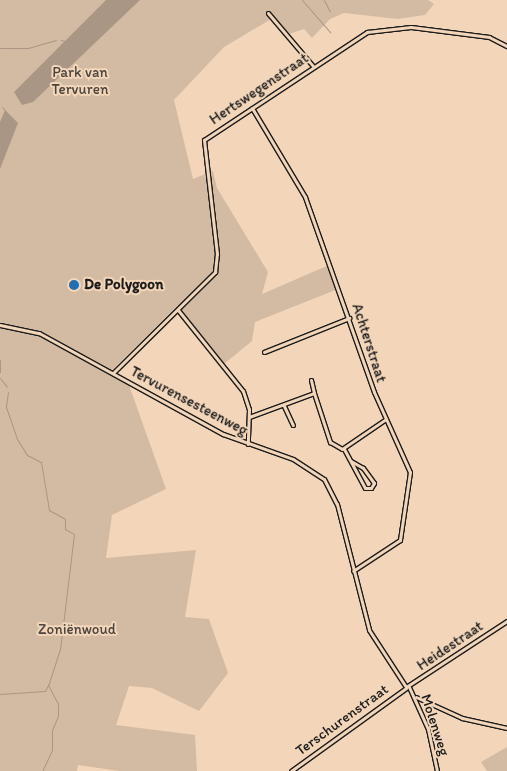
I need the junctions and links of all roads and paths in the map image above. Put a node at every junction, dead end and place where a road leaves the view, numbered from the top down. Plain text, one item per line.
1 (268, 13) dead end
2 (507, 46) edge
3 (313, 66) junction
4 (252, 108) junction
5 (178, 310) junction
6 (349, 318) junction
7 (0, 324) edge
8 (264, 352) dead end
9 (113, 373) junction
10 (311, 380) dead end
11 (314, 393) junction
12 (284, 406) junction
13 (248, 417) junction
14 (386, 419) junction
15 (293, 425) dead end
16 (248, 444) junction
17 (344, 449) junction
18 (351, 461) junction
19 (353, 571) junction
20 (507, 622) edge
21 (407, 687) junction
22 (416, 697) junction
23 (507, 728) edge
24 (290, 771) edge
25 (437, 771) edge

1 - 3 street
2 - 3 street, Hertswegenstraat
3 - 4 street, Hertswegenstraat
4 - 5 street, Hertswegenstraat
4 - 6 street, Achterstraat
5 - 9 street, Hertswegenstraat
5 - 13 street
6 - 8 street
6 - 14 street, Achterstraat
7 - 9 street, Tervurensesteenweg
9 - 16 street, Tervurensesteenweg
10 - 11 street
11 - 12 street
11 - 17 street
12 - 13 street
12 - 15 street
13 - 16 street
14 - 17 street
14 - 19 street, Achterstraat
16 - 19 street, Tervurensesteenweg
17 - 18 street
18 - 18 street
19 - 21 street, Tervurensesteenweg
20 - 21 street, Heidestraat
21 - 22 street, Molenweg
21 - 24 street, Terschurenstraat
22 - 23 street
22 - 25 street, Molenweg

